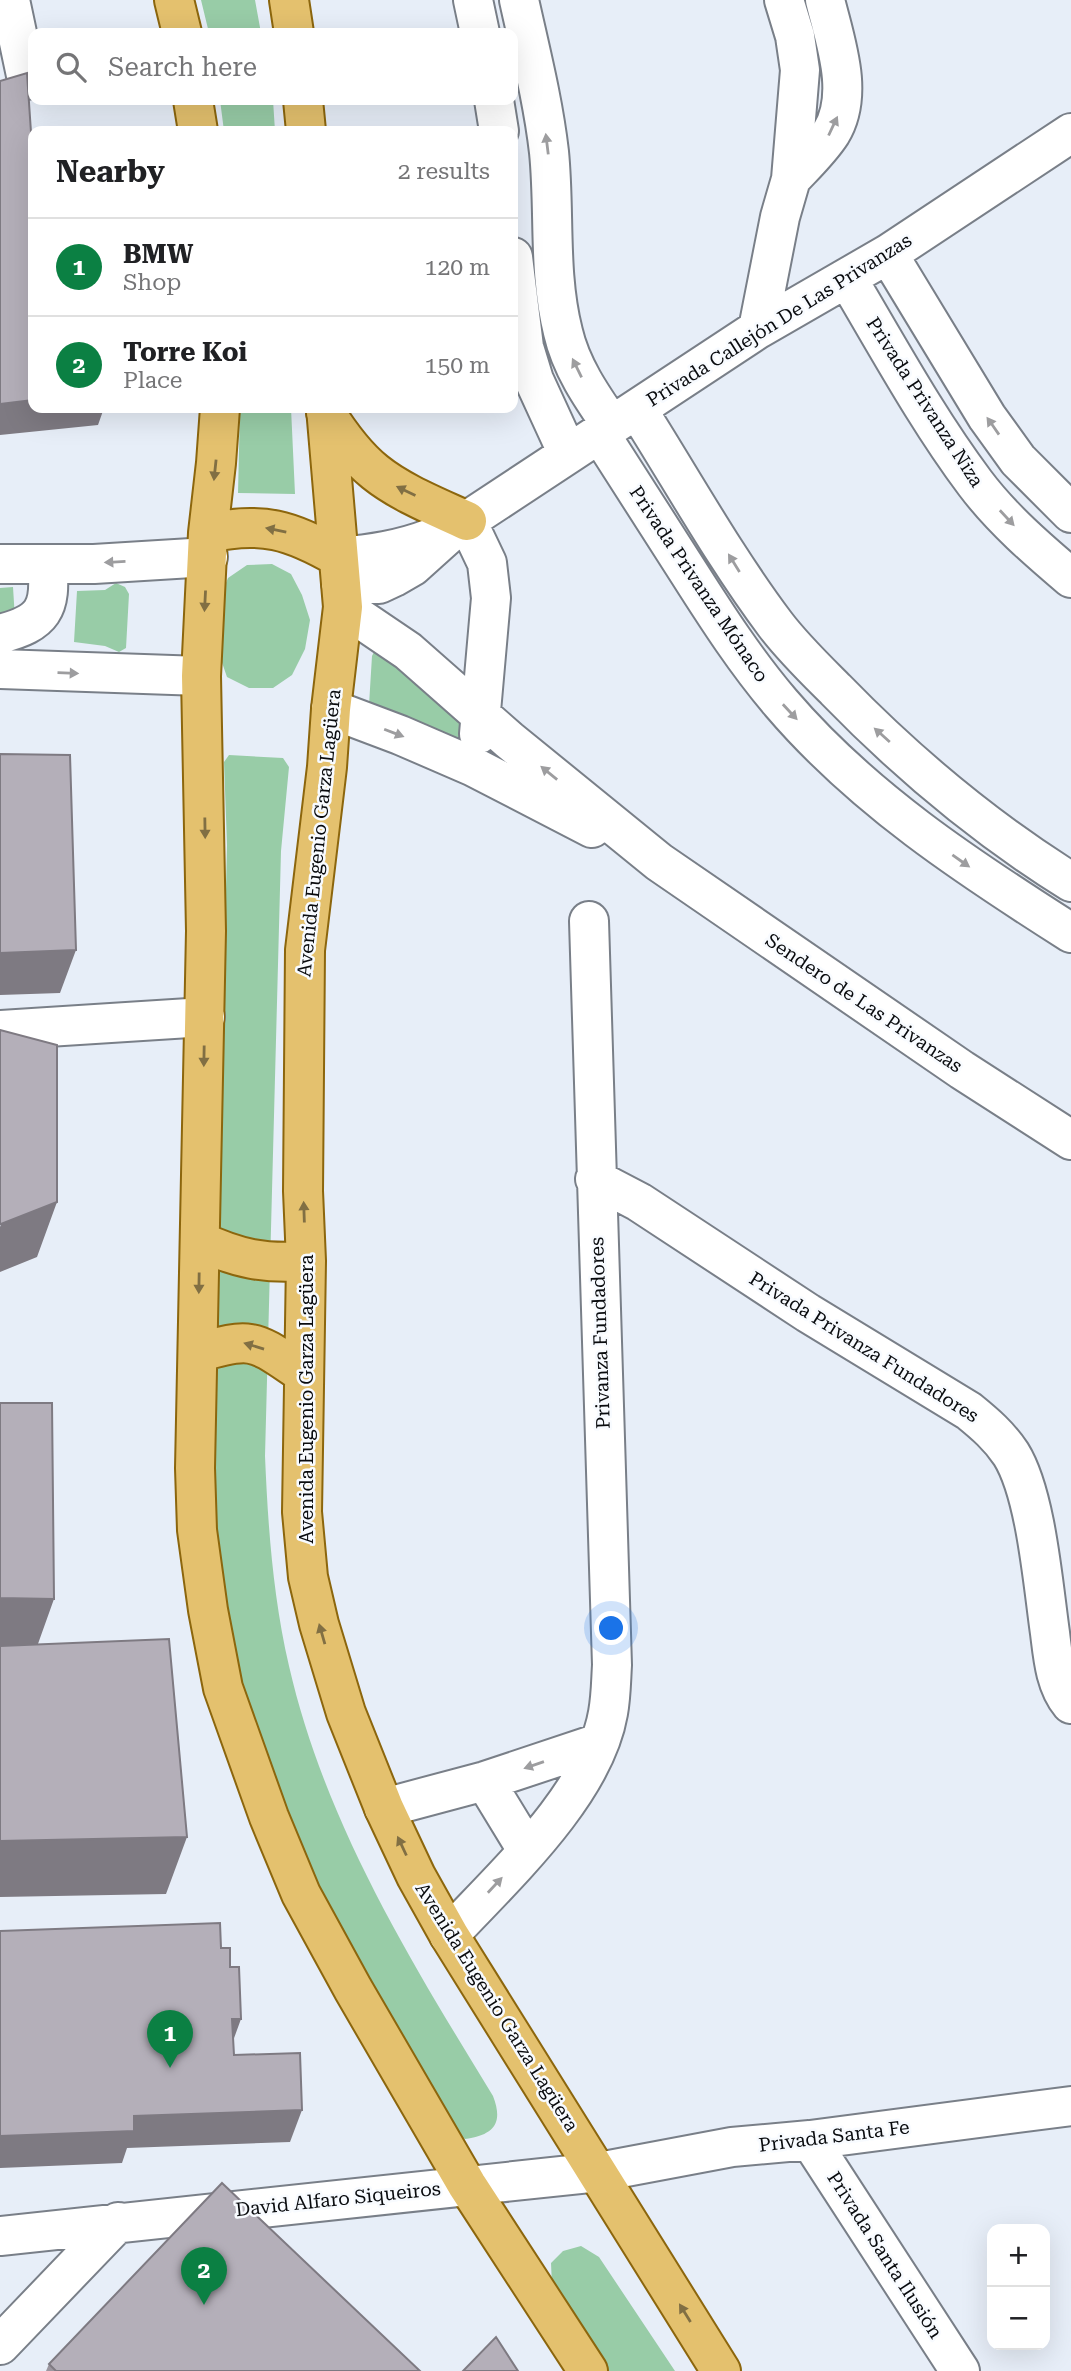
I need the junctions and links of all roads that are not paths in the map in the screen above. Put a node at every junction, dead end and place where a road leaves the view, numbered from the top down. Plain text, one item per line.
1 (10, 0) edge
2 (174, 0) edge
3 (289, 0) edge
4 (473, 0) edge
5 (519, 0) edge
6 (784, 0) edge
7 (825, 0) edge
8 (181, 28) edge
9 (293, 28) edge
10 (479, 28) edge
11 (20, 82) edge
12 (194, 105) edge
13 (303, 105) edge
14 (495, 105) edge
15 (197, 126) edge
16 (306, 126) edge
17 (498, 126) edge
18 (1071, 133) edge
19 (791, 179) junction
20 (888, 254) junction
21 (847, 278) junction
22 (518, 298) edge
23 (758, 329) junction
24 (220, 413) edge
25 (326, 413) edge
26 (327, 413) edge
27 (616, 423) junction
28 (568, 454) junction
29 (1071, 513) edge
30 (460, 525) junction
31 (208, 545) junction
32 (0, 564) edge
33 (47, 565) junction
34 (413, 566) junction
35 (1071, 578) edge
36 (341, 582) junction
37 (0, 634) edge
38 (408, 651) junction
39 (0, 670) edge
40 (201, 676) junction
41 (331, 709) junction
42 (480, 715) junction
43 (474, 767) junction
44 (921, 769) junction
45 (888, 807) junction
46 (659, 862) junction
47 (1071, 882) edge
48 (589, 921) dead end
49 (1071, 933) edge
50 (205, 1017) junction
51 (0, 1030) edge
52 (1071, 1140) edge
53 (595, 1179) junction
54 (200, 1241) junction
55 (306, 1261) junction
56 (198, 1353) junction
57 (304, 1374) junction
58 (1071, 1704) edge
59 (599, 1743) junction
60 (485, 1781) junction
61 (384, 1808) junction
62 (527, 1850) junction
63 (449, 1935) junction
64 (1071, 2106) edge
65 (810, 2140) junction
66 (599, 2172) junction
67 (467, 2185) junction
68 (118, 2222) junction
69 (0, 2236) edge
70 (0, 2345) edge
71 (587, 2371) edge
72 (720, 2371) edge
73 (960, 2371) edge

1 - 11 street
2 - 8 main road
3 - 9 main road
4 - 10 street
27 -> 5 street
6 - 19 street
19 -> 7 street
12 - 15 main road
13 - 16 main road
14 - 17 street
18 - 20 street, Privada Callejón De Las Privanzas
19 - 23 street
20 - 21 street, Privada Callejón De Las Privanzas
29 -> 20 street
21 - 23 street, Privada Callejón De Las Privanzas
21 -> 35 street, Privada Privanza Niza
22 - 28 street
23 - 27 street, Privada Callejón De Las Privanzas
24 -> 31 main road
25 - 36 main road, Avenida Eugenio Garza Lagüera
30 -> 26 main road
27 - 28 street, Privada Callejón De Las Privanzas
44 -> 27 street, Privada Privanza Mónaco
27 -> 45 street, Privada Privanza Mónaco
28 - 30 street, Privada Callejón De Las Privanzas
30 - 34 street, Privada Callejón De Las Privanzas
30 - 36 street, Privada Callejón De Las Privanzas
30 - 42 street
31 -> 33 street
36 -> 31 main road
31 -> 40 main road
32 - 33 street
33 - 37 street
34 - 36 street, Privada Callejón De Las Privanzas
34 - 38 street
36 - 38 street, Sendero de Las Privanzas
36 - 41 main road, Avenida Eugenio Garza Lagüera
38 - 42 street, Sendero de Las Privanzas
39 -> 40 street
40 -> 50 main road
41 -> 43 street, Sendero de Las Privanzas
55 -> 41 main road, Avenida Eugenio Garza Lagüera
42 - 43 street
46 -> 42 street, Sendero de Las Privanzas
43 - 46 street, Sendero de Las Privanzas
44 - 45 street
44 - 47 street, Privada Privanza Mónaco
45 -> 49 street, Privada Privanza Mónaco
46 - 52 street, Sendero de Las Privanzas
48 - 53 street, Privanza Fundadores
50 - 51 street
50 -> 54 main road
53 - 58 street, Privada Privanza Fundadores
53 - 59 street, Privanza Fundadores
54 - 55 main road
54 -> 56 main road
55 - 57 main road, Avenida Eugenio Garza Lagüera
57 -> 56 main road
56 - 67 main road
61 -> 57 main road, Avenida Eugenio Garza Lagüera
59 -> 60 street
59 - 62 street, Privanza Fundadores
60 - 61 street
60 - 62 street
63 -> 61 main road, Avenida Eugenio Garza Lagüera
63 -> 62 street, Privanza Fundadores
63 - 66 main road, Avenida Eugenio Garza Lagüera
64 - 65 street, Privada Santa Fe
65 - 66 street, Privada Santa Fe
65 - 73 street, Privada Santa Ilusión
66 - 67 street, Privada Santa Fe
72 -> 66 main road, Avenida Eugenio Garza Lagüera
67 - 68 street, David Alfaro Siqueiros
67 - 71 main road
68 - 69 street, David Alfaro Siqueiros
68 - 70 street

